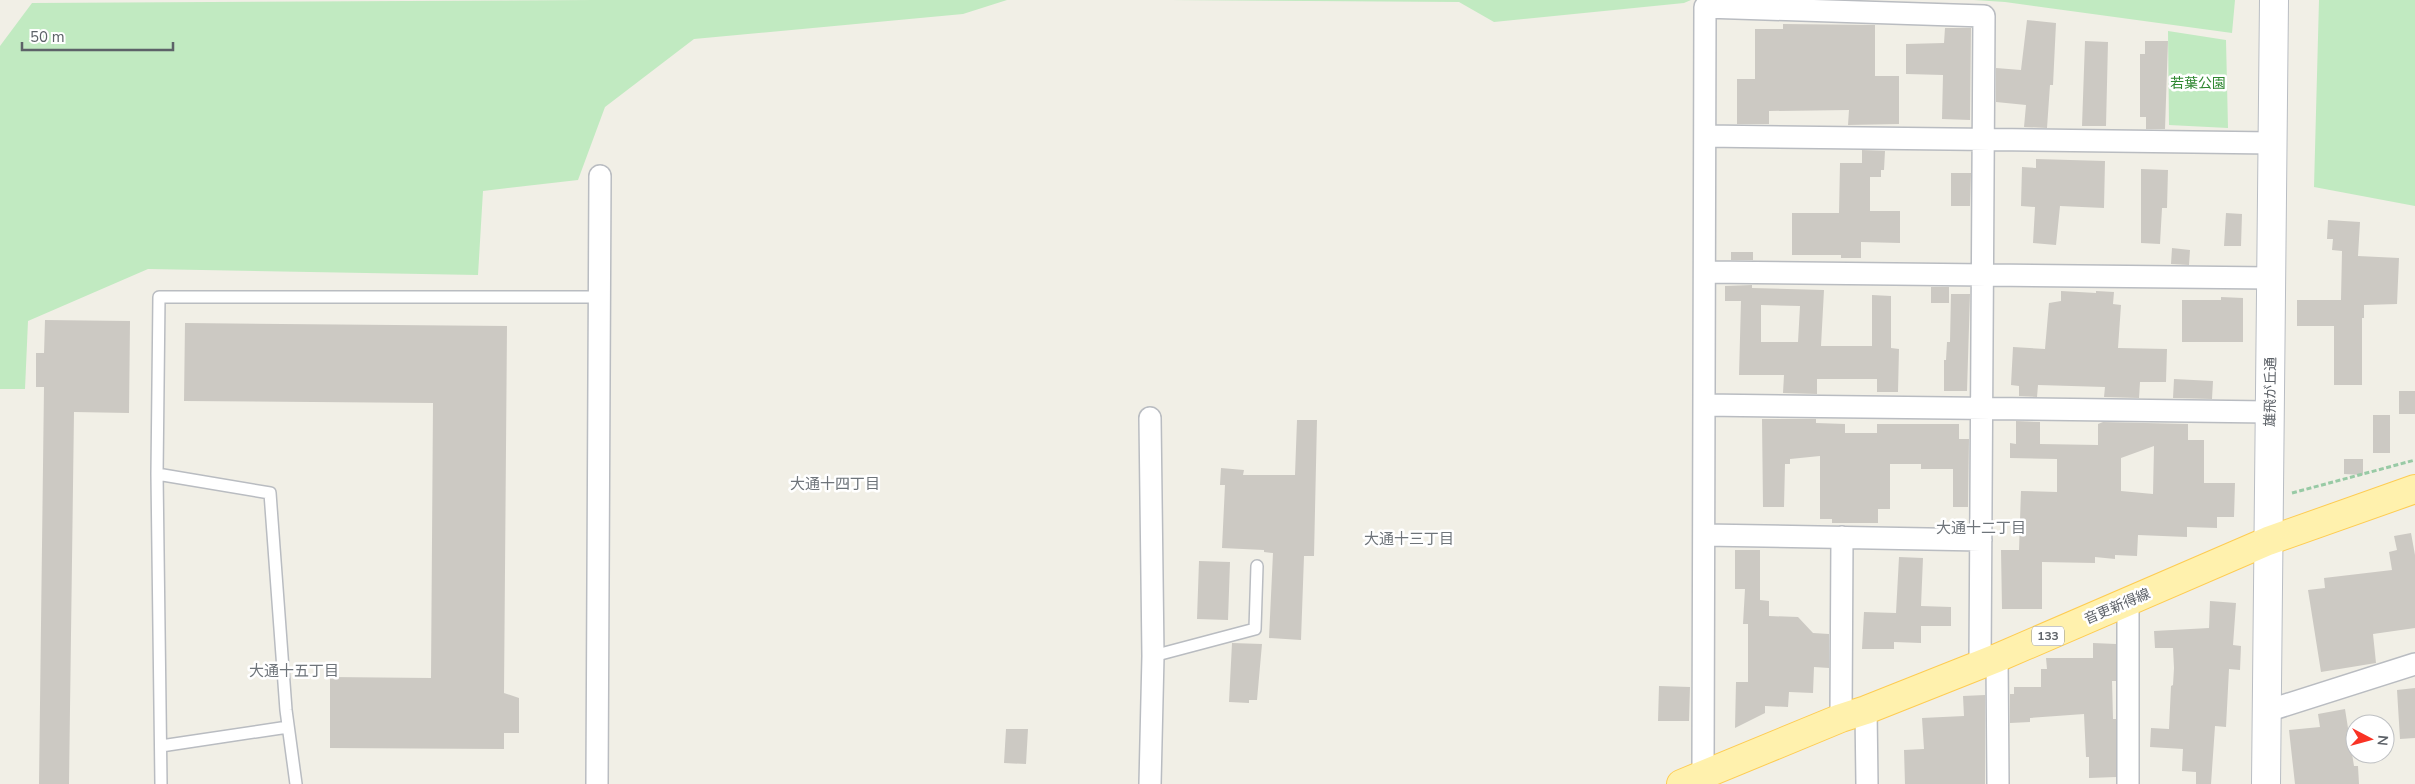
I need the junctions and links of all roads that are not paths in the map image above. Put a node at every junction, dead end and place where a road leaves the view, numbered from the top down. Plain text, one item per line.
1 (2274, 0) edge
2 (1705, 136) junction
3 (1983, 139) junction
4 (2273, 143) junction
5 (600, 176) dead end
6 (1704, 272) junction
7 (1982, 275) junction
8 (2271, 278) junction
9 (600, 297) junction
10 (1704, 405) junction
11 (1982, 408) junction
12 (2269, 412) junction
13 (1150, 418) dead end
14 (157, 474) junction
15 (2415, 489) edge
16 (1704, 534) junction
17 (1842, 537) junction
18 (1981, 540) junction
19 (2268, 542) junction
20 (1257, 566) dead end
21 (2128, 602) junction
22 (1153, 656) junction
23 (1989, 661) junction
24 (2415, 664) edge
25 (2267, 711) junction
26 (1854, 714) junction
27 (288, 727) junction
28 (161, 746) junction
29 (1692, 779) edge
30 (161, 784) edge
31 (296, 784) edge
32 (597, 784) edge
33 (1150, 784) edge
34 (1867, 784) edge
35 (1998, 784) edge
36 (2128, 784) edge
37 (2266, 784) edge

1 - 4 street, 雄飛が丘通
2 - 3 street
2 - 3 street
2 - 6 street
3 - 4 street
3 - 7 street
4 - 8 street, 雄飛が丘通
5 - 9 street
6 - 7 street
6 - 10 street
7 - 8 street
7 - 11 street
8 - 12 street, 雄飛が丘通
9 - 14 lane
9 - 32 street
10 - 11 street
10 - 16 street
11 - 12 street
11 - 18 street
12 - 19 street, 雄飛が丘通
13 - 22 street
14 - 27 lane
14 - 28 lane
15 - 19 main road, 音更新得線 / 133
16 - 17 street
16 - 29 street
17 - 18 street
17 - 26 street
18 - 23 street
19 - 21 main road, 音更新得線 / 133
19 - 25 street, 雄飛が丘通
20 - 22 lane
21 - 23 main road, 音更新得線 / 133
21 - 36 street
22 - 33 street
23 - 26 main road, 音更新得線 / 133
23 - 35 street
24 - 25 street
25 - 37 street, 雄飛が丘通
26 - 29 main road, 音更新得線 / 133
26 - 34 street
27 - 28 lane
27 - 31 lane
28 - 30 lane

